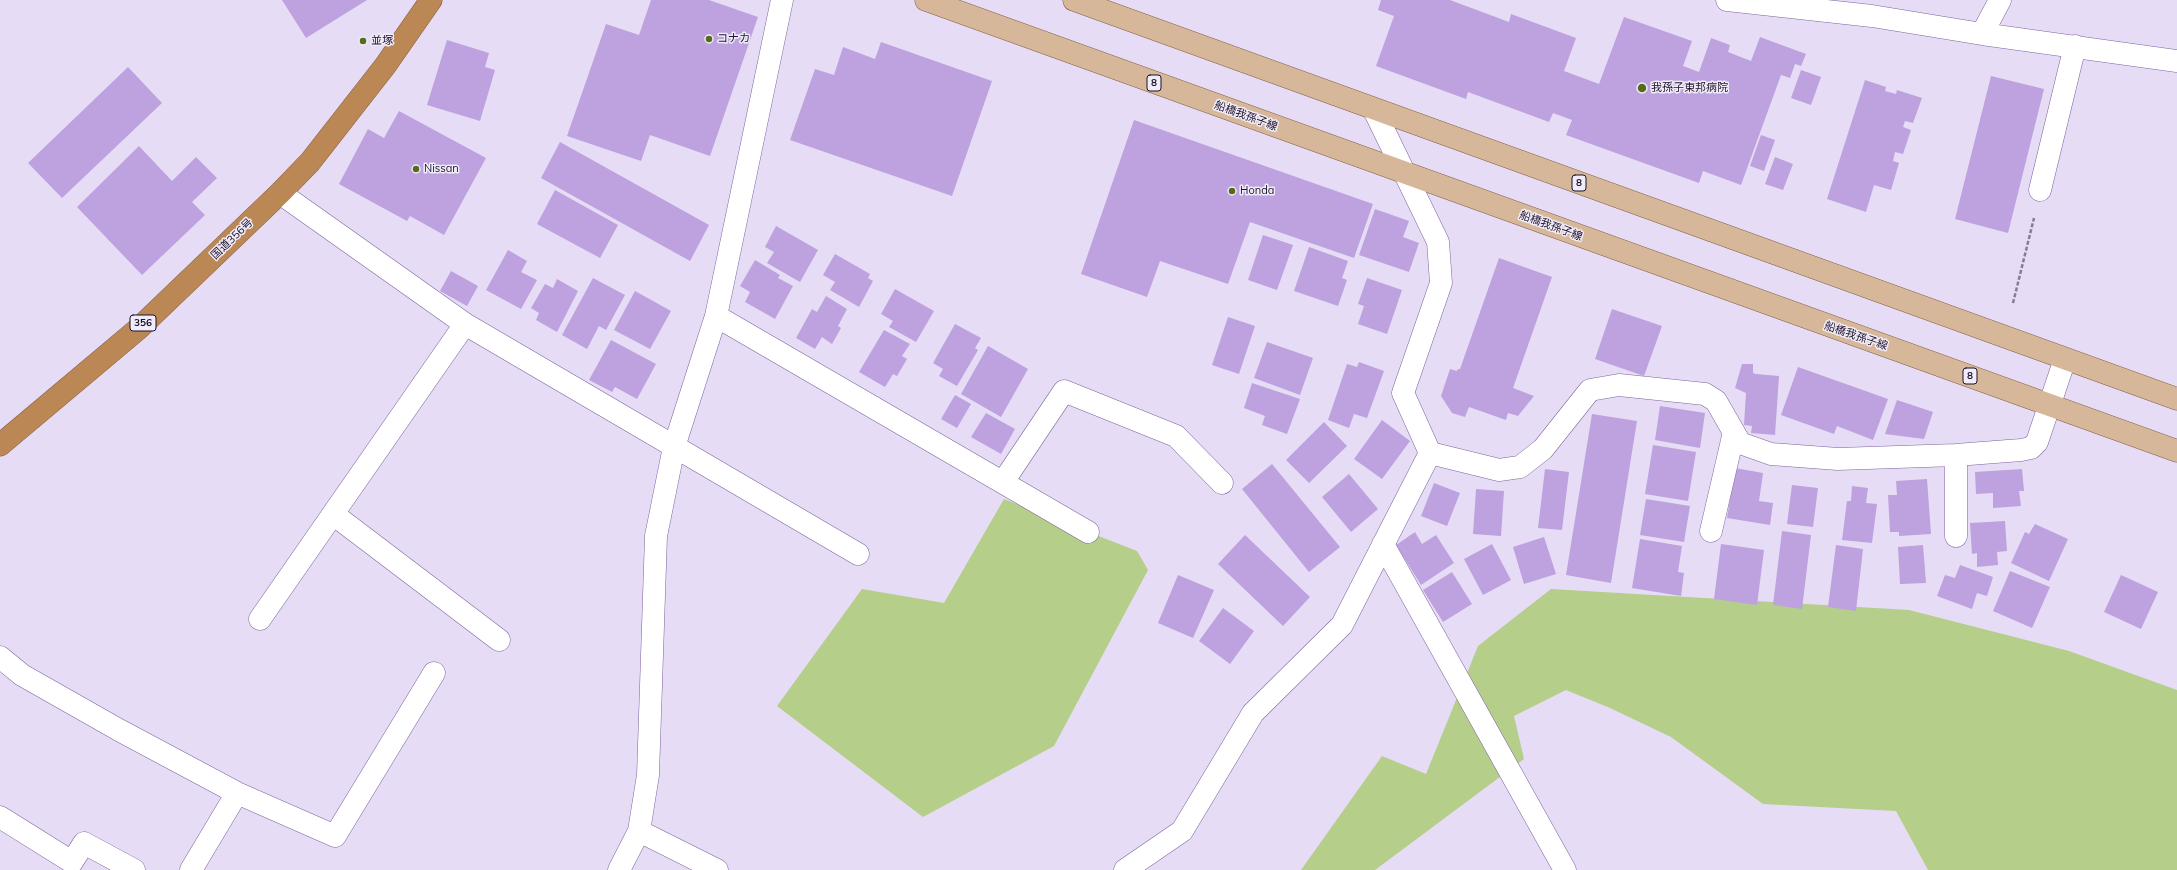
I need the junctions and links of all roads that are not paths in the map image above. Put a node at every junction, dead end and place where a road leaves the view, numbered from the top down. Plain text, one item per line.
1 (431, 0) edge
2 (782, 0) edge
3 (926, 0) edge
4 (1074, 0) edge
5 (1727, 0) edge
6 (2000, 0) edge
7 (1982, 34) junction
8 (2075, 46) junction
9 (2177, 61) edge
10 (1374, 110) junction
11 (1405, 173) junction
12 (2040, 190) road end
13 (280, 193) junction
14 (716, 316) junction
15 (465, 324) junction
16 (2065, 358) junction
17 (2177, 399) edge
18 (2050, 404) junction
19 (1734, 432) junction
20 (0, 446) edge
21 (674, 447) junction
22 (2177, 451) edge
23 (1430, 453) junction
24 (1956, 455) junction
25 (1003, 482) junction
26 (1222, 482) dead end
27 (333, 514) junction
28 (1711, 531) dead end
29 (1088, 532) dead end
30 (1956, 536) dead end
31 (1383, 544) junction
32 (858, 554) dead end
33 (260, 619) dead end
34 (499, 640) dead end
35 (0, 657) edge
36 (434, 673) dead end
37 (237, 793) junction
38 (0, 817) edge
39 (639, 830) junction
40 (134, 870) edge
41 (191, 870) edge
42 (619, 870) edge
43 (717, 870) edge
44 (1125, 870) edge
45 (1565, 870) edge

1 - 13 highway, 国道356号 / 356
2 - 14 street
3 - 11 main road, 船橋我孫子線 / 8
4 - 10 main road, 8
5 - 7 street
6 - 7 street
7 - 8 street
8 - 9 street
8 - 12 street
10 - 11 street
10 - 16 main road, 8
11 - 18 main road, 船橋我孫子線 / 8
11 - 23 street
13 - 15 street
13 - 20 highway, 国道356号 / 356
14 - 21 street
14 - 25 street
15 - 21 street
15 - 27 street
16 - 17 main road, 8
16 - 18 street
18 - 22 main road, 船橋我孫子線 / 8
18 - 24 street
19 - 23 street
19 - 24 street
19 - 28 street
21 - 32 street
21 - 39 street
23 - 31 street
24 - 30 street
25 - 26 street
25 - 29 street
27 - 33 street
27 - 34 street
31 - 44 street
31 - 45 street
35 - 37 street
36 - 37 street
37 - 41 street
38 - 40 street
39 - 42 street
39 - 43 street

